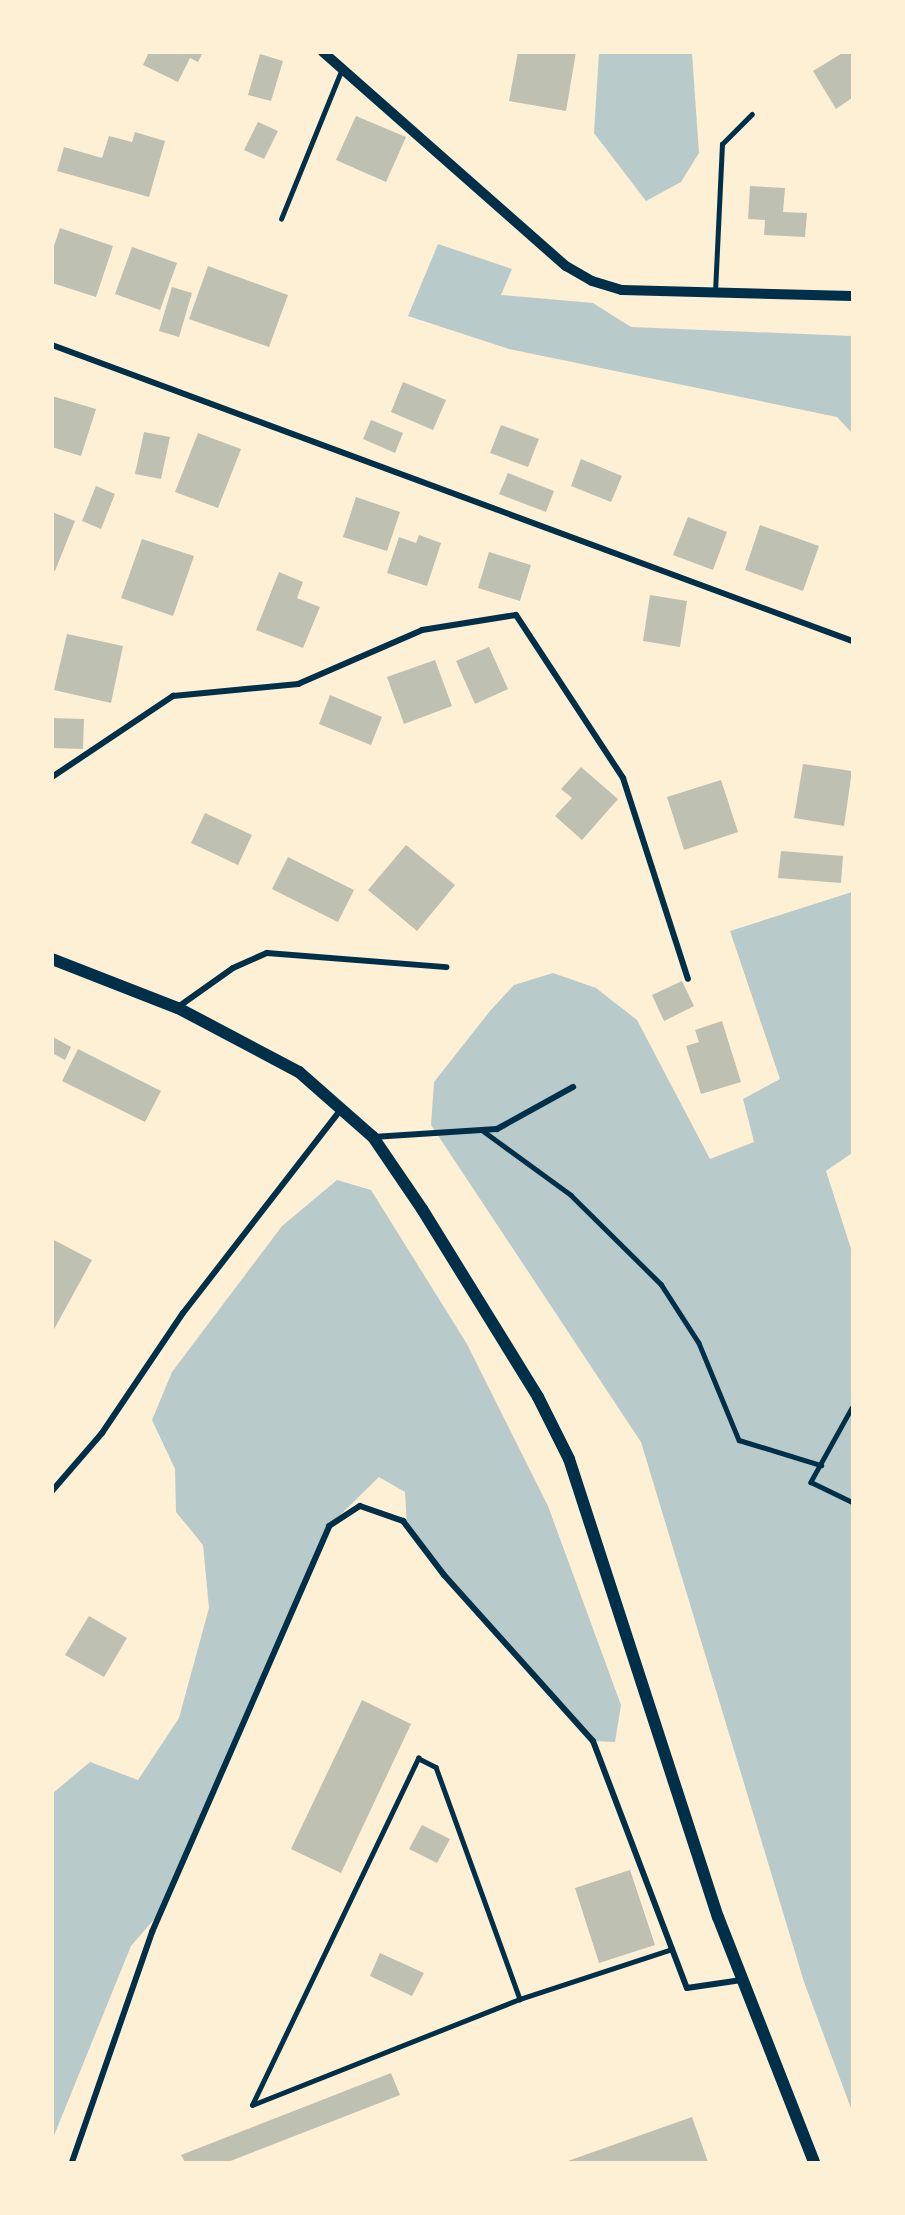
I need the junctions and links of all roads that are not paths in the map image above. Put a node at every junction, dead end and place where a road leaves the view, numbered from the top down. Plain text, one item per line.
1 (323, 52) edge
2 (342, 69) junction
3 (752, 114) dead end
4 (280, 219) dead end
5 (715, 292) junction
6 (852, 296) edge
7 (52, 345) edge
8 (852, 641) edge
9 (52, 777) edge
10 (52, 959) edge
11 (447, 967) dead end
12 (688, 979) dead end
13 (178, 1008) junction
14 (573, 1087) dead end
15 (344, 1106) junction
16 (482, 1130) junction
17 (373, 1137) junction
18 (852, 1408) edge
19 (821, 1465) junction
20 (52, 1491) edge
21 (852, 1502) edge
22 (672, 1948) junction
23 (741, 1980) junction
24 (520, 1999) junction
25 (72, 2163) edge
26 (814, 2163) edge

1 - 2 street
2 - 4 lane
2 - 5 street
3 - 5 lane
5 - 6 street
7 - 8 street
9 - 12 street
10 - 13 main road
11 - 13 street
13 - 15 main road
14 - 16 street
15 - 17 main road
15 - 20 street
16 - 17 street
16 - 19 lane
17 - 23 main road
18 - 19 lane
19 - 21 lane
22 - 23 street
22 - 24 lane
22 - 25 street
23 - 26 main road
24 - 24 lane

